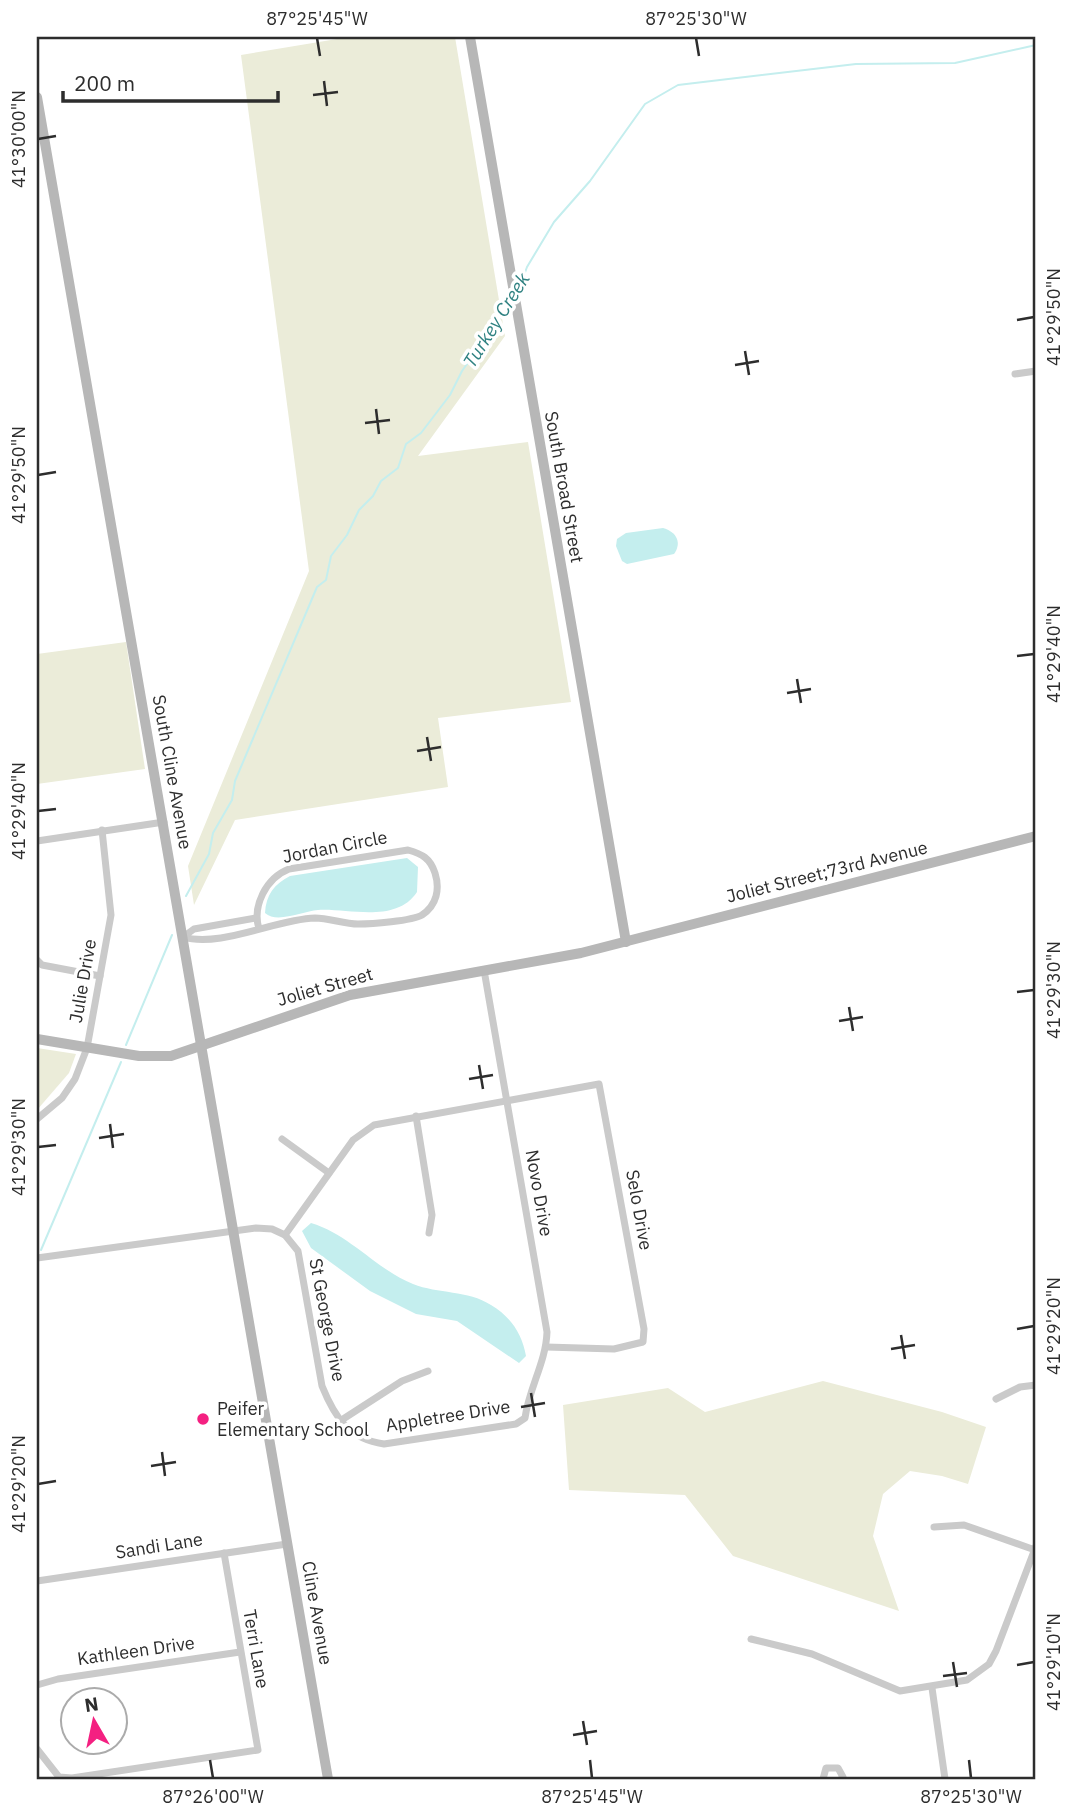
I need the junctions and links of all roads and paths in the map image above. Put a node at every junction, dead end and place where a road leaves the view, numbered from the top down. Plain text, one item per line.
1 (470, 37) edge
2 (37, 97) edge
3 (1036, 371) edge
4 (1015, 374) dead end
5 (164, 822) junction
6 (102, 831) junction
7 (1036, 836) edge
8 (37, 841) edge
9 (256, 919) junction
10 (259, 929) junction
11 (183, 936) junction
12 (626, 942) junction
13 (37, 960) edge
14 (484, 971) junction
15 (100, 976) junction
16 (37, 1039) edge
17 (87, 1048) junction
18 (202, 1048) junction
19 (507, 1099) junction
20 (416, 1116) junction
21 (37, 1119) edge
22 (282, 1139) dead end
23 (329, 1172) junction
24 (234, 1230) junction
25 (429, 1233) dead end
26 (285, 1235) junction
27 (37, 1258) edge
28 (546, 1347) junction
29 (428, 1371) dead end
30 (1036, 1385) edge
31 (996, 1399) dead end
32 (525, 1418) joint
33 (340, 1421) junction
34 (272, 1454) joint
35 (934, 1527) dead end
36 (287, 1544) junction
37 (1035, 1548) edge
38 (224, 1553) junction
39 (37, 1581) edge
40 (751, 1639) dead end
41 (240, 1652) junction
42 (37, 1685) edge
43 (932, 1688) junction
44 (37, 1749) edge
45 (328, 1779) edge
46 (823, 1779) edge
47 (841, 1779) edge
48 (945, 1779) edge

1 - 12 street, South Broad Street
2 - 5 street, South Cline Avenue
3 - 4 street
5 - 6 street
5 - 11 street, South Cline Avenue
6 - 8 street
6 - 15 street, Julie Drive
7 - 12 street, Joliet Street;73rd Avenue
9 - 10 street
9 - 10 street, Jordan Circle
9 - 11 street
10 - 11 street, Jordan Circle
11 - 18 street, South Cline Avenue
12 - 14 street, Joliet Street
13 - 15 street
14 - 18 street, Joliet Street
14 - 19 street, Novo Drive
15 - 17 street, Julie Drive
16 - 17 street, Joliet Street
17 - 18 street, Joliet Street
17 - 21 street, Julie Drive
18 - 24 street, South Cline Avenue
19 - 20 street
19 - 28 street, Novo Drive
19 - 28 street, Selo Drive
20 - 23 street
20 - 25 street
22 - 23 street
23 - 26 street
24 - 26 street
24 - 27 street
24 - 34 street, South Cline Avenue
26 - 33 street, St George Drive
28 - 32 street, Novo Drive
29 - 33 street
30 - 31 street
32 - 33 street, Appletree Drive
34 - 36 street, Cline Avenue
35 - 37 street
36 - 38 street, Sandi Lane
36 - 45 street, Cline Avenue
37 - 43 street
38 - 39 street, Sandi Lane
38 - 41 street, Terri Lane
40 - 43 street
41 - 42 street, Kathleen Drive
41 - 44 street, Terri Lane
43 - 48 street
46 - 47 street

